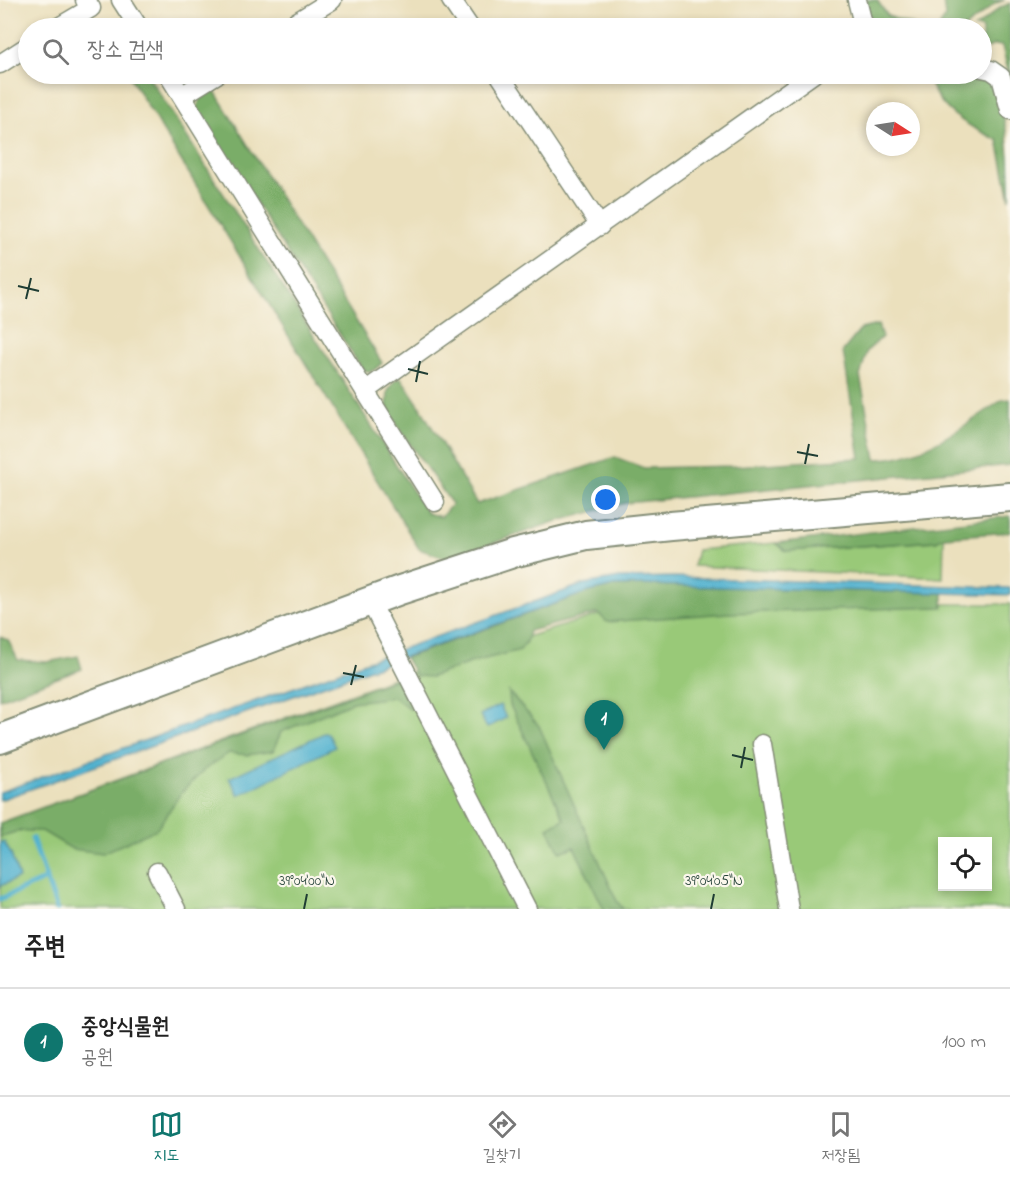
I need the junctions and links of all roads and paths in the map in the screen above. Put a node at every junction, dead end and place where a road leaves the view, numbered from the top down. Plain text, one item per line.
1 (86, 0) edge
2 (121, 0) edge
3 (332, 0) edge
4 (451, 0) edge
5 (857, 0) edge
6 (74, 18) edge
7 (133, 18) edge
8 (303, 18) edge
9 (463, 18) edge
10 (862, 18) edge
11 (18, 52) edge
12 (0, 64) edge
13 (992, 70) edge
14 (175, 84) edge
15 (201, 84) edge
16 (507, 84) edge
17 (799, 84) edge
18 (183, 95) junction
19 (1010, 111) edge
20 (600, 226) junction
21 (365, 391) junction
22 (1010, 497) edge
23 (435, 502) dead end
24 (370, 601) junction
25 (6, 734) edge
26 (762, 744) dead end
27 (157, 872) dead end
28 (176, 909) edge
29 (526, 909) edge
30 (789, 909) edge

1 - 6 street
2 - 7 street
3 - 8 street
4 - 9 street
5 - 10 street
11 - 12 street
13 - 19 street
14 - 18 street
15 - 18 street
16 - 20 street
17 - 20 street
18 - 21 street
20 - 21 street
21 - 23 street
22 - 24 main road
24 - 25 main road
24 - 29 street
26 - 30 street
27 - 28 street

